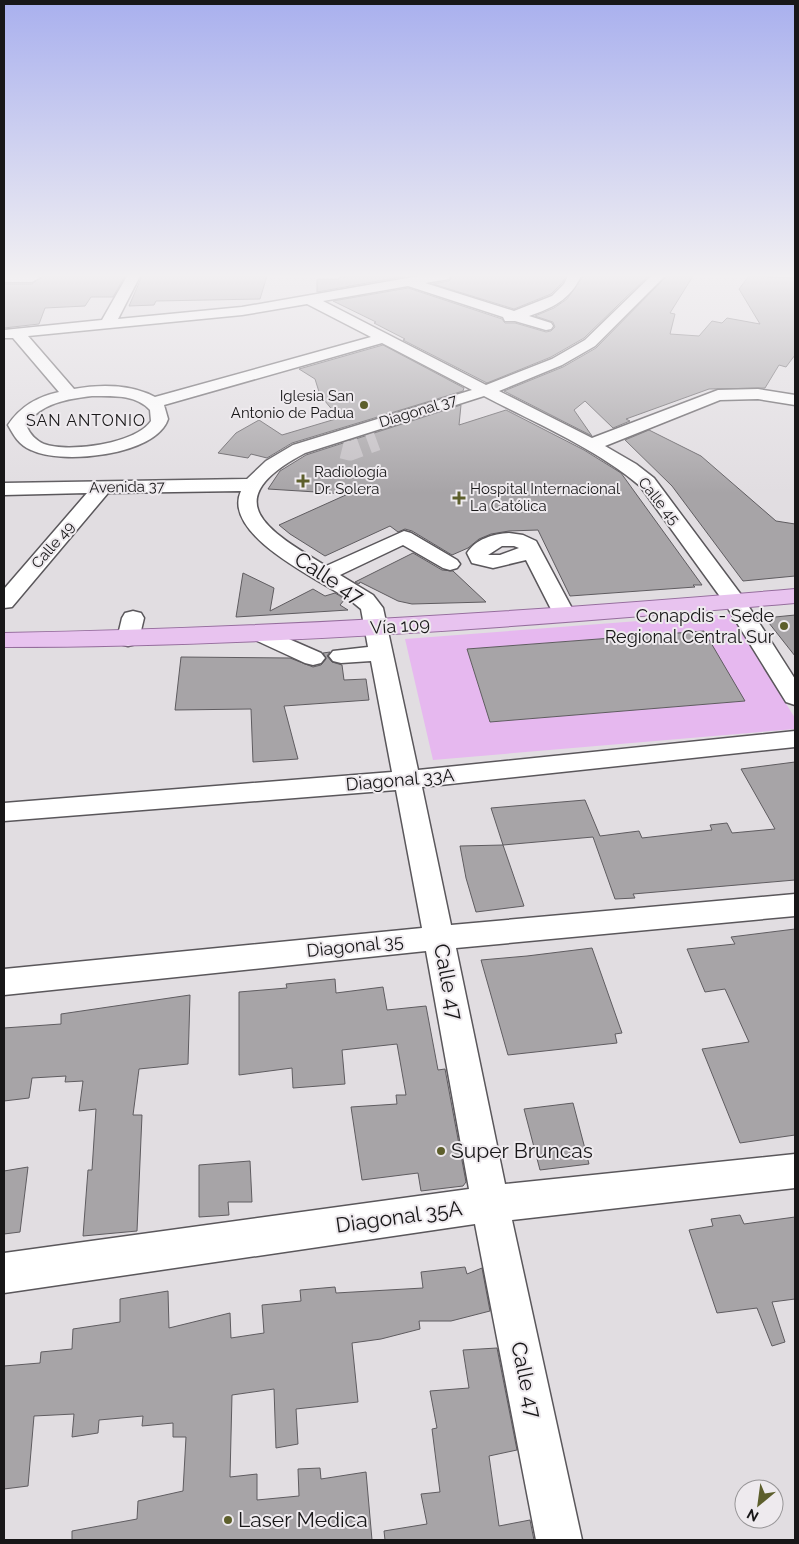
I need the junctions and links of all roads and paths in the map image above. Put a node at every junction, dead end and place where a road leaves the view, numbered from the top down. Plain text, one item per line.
1 (24, 348) edge
2 (348, 348) edge
3 (403, 348) edge
4 (581, 348) edge
5 (485, 391) junction
6 (70, 394) junction
7 (795, 400) edge
8 (153, 402) junction
9 (364, 428) junction
10 (326, 440) junction
11 (377, 441) dead end
12 (591, 445) junction
13 (342, 450) tunnel mouth
14 (251, 485) junction
15 (102, 488) junction
16 (4, 489) edge
17 (532, 550) dead end
18 (450, 564) dead end
19 (333, 579) junction
20 (795, 596) edge
21 (4, 602) edge
22 (734, 602) junction
23 (564, 614) junction
24 (259, 634) junction
25 (375, 637) junction
26 (4, 640) edge
27 (313, 658) dead end
28 (795, 697) edge
29 (795, 740) edge
30 (406, 780) junction
31 (4, 812) edge
32 (795, 905) edge
33 (439, 938) junction
34 (4, 982) edge
35 (795, 1171) edge
36 (490, 1204) junction
37 (4, 1273) edge
38 (559, 1540) edge

1 - 6 street
2 - 8 street
3 - 5 street, Calle 45
4 - 5 street, Diagonal 37
5 - 9 street, Diagonal 37
5 - 12 street, Calle 45
6 - 8 street
6 - 8 street
7 - 12 street
9 - 10 street, Diagonal 37
9 - 11 street
10 - 13 street
10 - 14 street, Diagonal 37
12 - 22 street, Calle 45
14 - 15 street, Avenida 37
14 - 19 street, Calle 47
15 - 16 street, Avenida 37
15 - 21 street, Calle 49
17 - 23 street
18 - 19 street
19 - 25 street, Calle 47
20 - 22 main road, Vía 109
22 - 23 main road, Vía 109
22 - 28 street, Calle 45
23 - 25 main road, Vía 109
24 - 25 main road, Vía 109
24 - 26 main road, Vía 109
24 - 27 street
25 - 30 street, Calle 47
29 - 30 street, Diagonal 33A
30 - 31 street, Diagonal 33A
30 - 33 street, Calle 47
32 - 33 street, Diagonal 35
33 - 34 street, Diagonal 35
33 - 36 street, Calle 47
35 - 36 street, Diagonal 35A
36 - 37 street, Diagonal 35A
36 - 38 street, Calle 47

